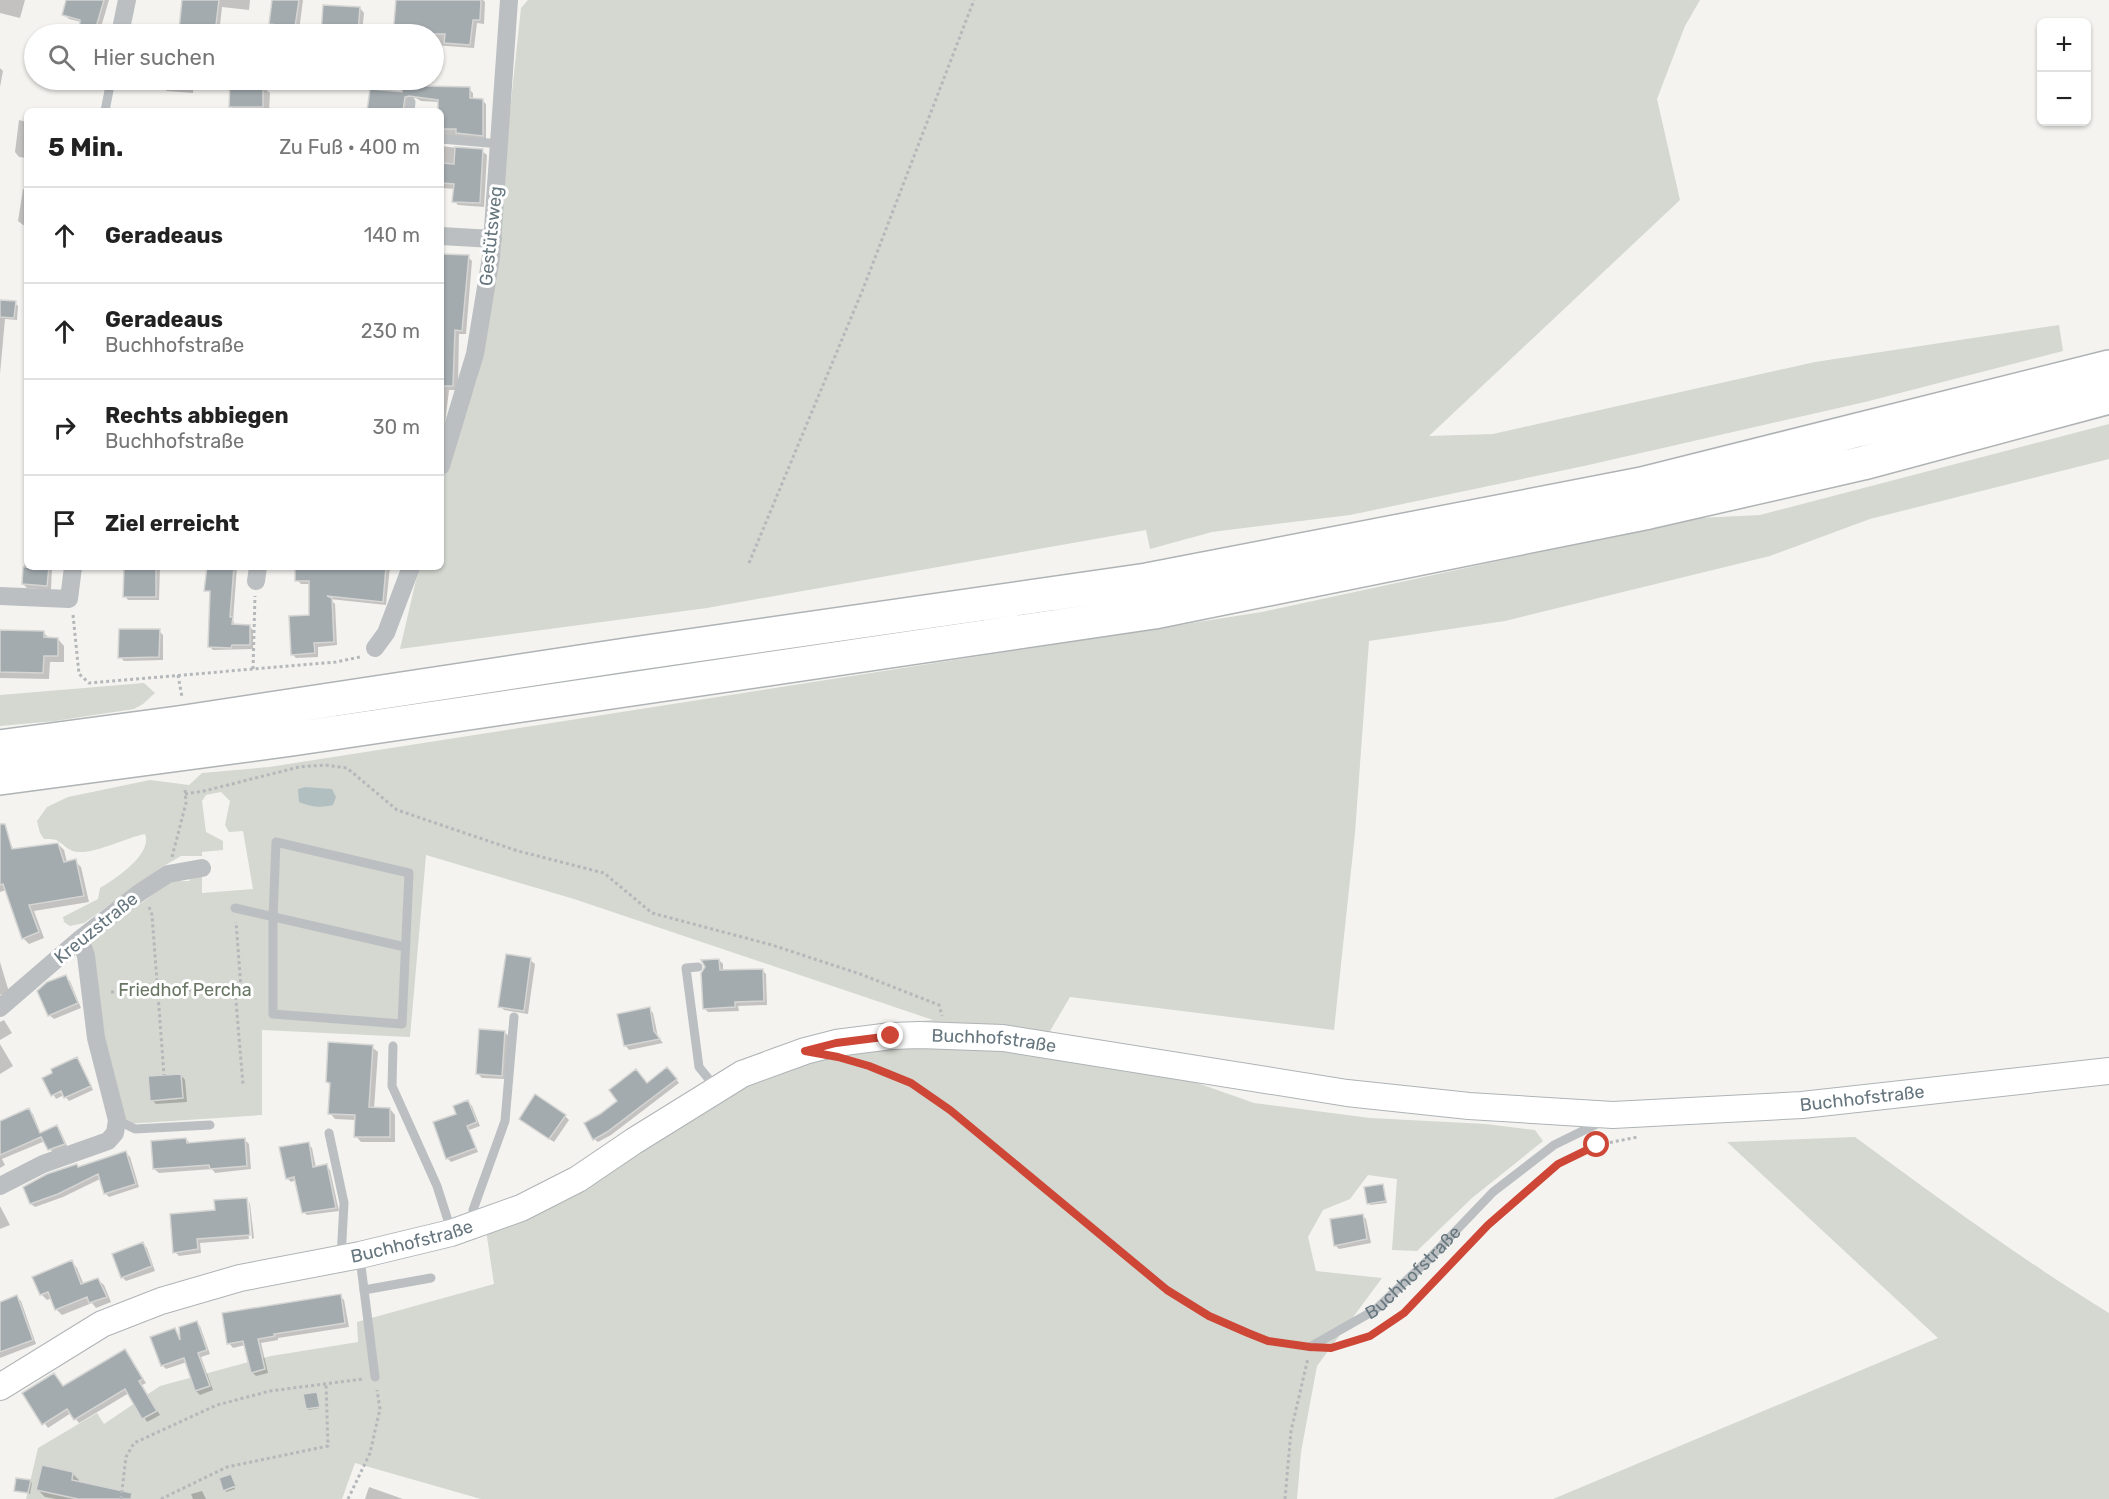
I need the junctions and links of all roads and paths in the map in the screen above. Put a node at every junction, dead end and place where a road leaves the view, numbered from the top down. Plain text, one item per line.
1 (127, 0) edge
2 (509, 0) edge
3 (974, 0) edge
4 (122, 24) edge
5 (109, 90) edge
6 (106, 108) edge
7 (444, 139) edge
8 (500, 144) junction
9 (444, 236) edge
10 (493, 239) junction
11 (2109, 367) edge
12 (2109, 397) edge
13 (444, 456) edge
14 (749, 563) dead end
15 (73, 570) edge
16 (410, 570) edge
17 (257, 574) edge
18 (0, 596) edge
19 (69, 599) junction
20 (375, 648) joint
21 (253, 669) junction
22 (178, 675) junction
23 (183, 701) dead end
24 (0, 747) edge
25 (0, 778) edge
26 (184, 789) dead end
27 (185, 794) junction
28 (202, 868) dead end
29 (168, 874) junction
30 (139, 893) junction
31 (235, 908) joint
32 (273, 918) junction
33 (80, 939) junction
34 (405, 947) junction
35 (698, 967) dead end
36 (235, 989) junction
37 (111, 992) dead end
38 (157, 992) junction
39 (0, 1008) edge
40 (514, 1017) dead end
41 (942, 1035) junction
42 (393, 1047) dead end
43 (848, 1060) dead end
44 (2109, 1071) edge
45 (164, 1075) dead end
46 (243, 1085) dead end
47 (717, 1090) junction
48 (1613, 1116) junction
49 (117, 1120) junction
50 (210, 1125) dead end
51 (328, 1133) dead end
52 (1648, 1136) dead end
53 (0, 1186) edge
54 (462, 1230) junction
55 (350, 1257) junction
56 (431, 1278) dead end
57 (364, 1290) junction
58 (1310, 1347) junction
59 (375, 1377) junction
60 (326, 1384) junction
61 (0, 1387) edge
62 (121, 1499) edge
63 (161, 1499) edge
64 (348, 1499) edge
65 (1285, 1499) edge

1 - 4 street
2 - 8 street, Gestütsweg
3 - 14 path
5 - 6 lane
7 - 8 lane
8 - 10 street, Gestütsweg
9 - 10 street
10 - 13 street, Gestütsweg
11 - 24 highway
12 - 25 highway
15 - 19 street
16 - 20 street
17 - 21 path
18 - 19 street
19 - 22 path
20 - 21 path
21 - 22 path
22 - 23 path
26 - 27 path
27 - 29 path
27 - 41 path
28 - 29 street, Kreuzstraße
29 - 30 street, Kreuzstraße
30 - 33 street, Kreuzstraße
30 - 38 path
31 - 32 lane
31 - 36 path
32 - 34 lane
32 - 34 lane
32 - 34 lane
33 - 39 street, Kreuzstraße
33 - 49 street
35 - 47 lane
36 - 38 path
36 - 46 path
37 - 38 path
38 - 45 path
40 - 54 lane
41 - 47 main road, Buchhofstraße
41 - 48 main road, Buchhofstraße
42 - 54 lane
43 - 58 path
44 - 48 main road, Buchhofstraße
47 - 54 main road, Buchhofstraße
48 - 58 lane, Buchhofstraße
49 - 50 lane
49 - 53 street
51 - 55 lane
52 - 58 path
54 - 55 main road, Buchhofstraße
55 - 57 lane
55 - 61 main road, Buchhofstraße
56 - 57 lane
57 - 59 lane
58 - 65 path
59 - 60 path
59 - 64 path
60 - 62 path
60 - 63 path

